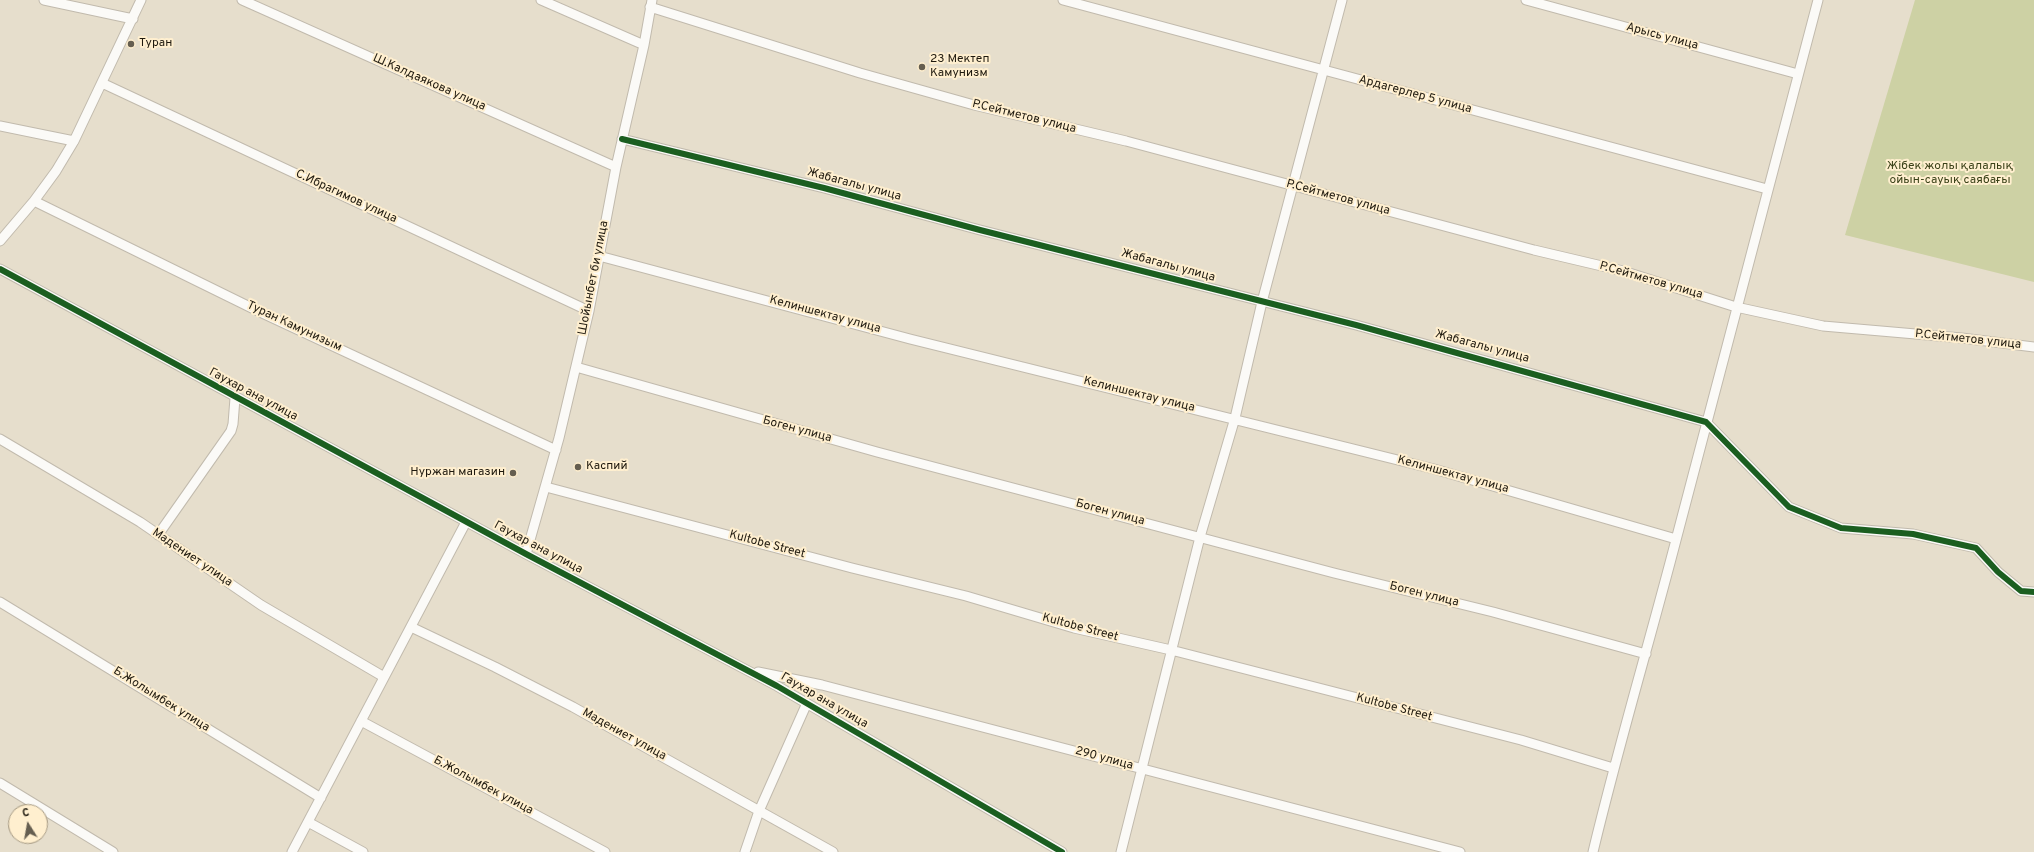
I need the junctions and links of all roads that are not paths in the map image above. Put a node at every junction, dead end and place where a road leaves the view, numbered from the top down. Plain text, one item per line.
1 (44, 0) edge
2 (141, 0) edge
3 (242, 0) edge
4 (541, 0) edge
5 (1063, 0) edge
6 (1342, 0) edge
7 (1526, 0) edge
8 (1818, 0) edge
9 (651, 4) edge
10 (134, 19) junction
11 (644, 45) junction
12 (1325, 71) junction
13 (1798, 74) junction
14 (102, 83) junction
15 (0, 126) edge
16 (622, 139) junction
17 (74, 141) junction
18 (616, 167) junction
19 (1294, 186) junction
20 (1767, 189) junction
21 (34, 201) junction
22 (0, 241) edge
23 (600, 256) junction
24 (0, 269) edge
25 (1262, 302) junction
26 (1736, 307) junction
27 (590, 311) junction
28 (2034, 347) edge
29 (576, 367) junction
30 (235, 398) junction
31 (1235, 418) junction
32 (1706, 422) junction
33 (0, 439) edge
34 (556, 450) junction
35 (546, 487) junction
36 (466, 522) junction
37 (158, 535) junction
38 (1200, 537) junction
39 (1676, 539) junction
40 (526, 554) junction
41 (2034, 592) edge
42 (0, 602) edge
43 (411, 627) junction
44 (1171, 650) junction
45 (1646, 654) junction
46 (747, 670) junction
47 (384, 677) junction
48 (807, 703) junction
49 (361, 721) junction
50 (1613, 768) junction
51 (1142, 769) junction
52 (0, 783) edge
53 (321, 798) junction
54 (759, 811) junction
55 (308, 822) junction
56 (113, 852) edge
57 (292, 852) edge
58 (363, 852) edge
59 (605, 852) edge
60 (744, 852) edge
61 (833, 852) edge
62 (1062, 852) edge
63 (1121, 852) edge
64 (1460, 852) edge
65 (1593, 852) edge

1 - 10 street
2 - 10 street
3 - 18 street, Ш.Калдаякова улица
4 - 11 street
5 - 12 street, Ардагерлер 5 улица
6 - 12 street
7 - 13 street, Арысь улица
8 - 13 street
9 - 11 street, Шойынбет би улица
9 - 19 street, Р.Сейтметов улица
10 - 14 street
11 - 16 street, Шойынбет би улица
12 - 19 street
12 - 20 street, Ардагерлер 5 улица
13 - 20 street
14 - 17 street
14 - 27 street, С.Ибрагимов улица
15 - 17 street
16 - 18 street, Шойынбет би улица
16 - 25 street, Жабагалы улица
17 - 21 street
18 - 23 street, Шойынбет би улица
19 - 25 street
19 - 26 street, Р.Сейтметов улица
20 - 26 street
21 - 22 street
21 - 34 street, Туран Камунизым
23 - 27 street, Шойынбет би улица
23 - 31 street, Келиншектау улица
24 - 30 street, Гаухар ана улица
25 - 31 street
25 - 32 street, Жабагалы улица
26 - 28 street, Р.Сейтметов улица
26 - 32 street
27 - 29 street, Шойынбет би улица
29 - 34 street, Шойынбет би улица
29 - 38 street, Боген улица
30 - 36 street, Гаухар ана улица
30 - 37 street
31 - 38 street
31 - 39 street, Келиншектау улица
32 - 39 street
32 - 41 street
33 - 37 street, Мадениет улица
34 - 35 street, Шойынбет би улица
35 - 40 street, Шойынбет би улица
35 - 44 street, Kultobe Street
36 - 40 street, Гаухар ана улица
36 - 43 street
37 - 47 street, Мадениет улица
38 - 44 street
38 - 45 street, Боген улица
39 - 45 street
40 - 46 street, Гаухар ана улица
42 - 53 street, Б.Жолымбек улица
43 - 47 street
43 - 54 street, Мадениет улица
44 - 50 street, Kultobe Street
44 - 51 street
45 - 50 street
46 - 48 street, Гаухар ана улица
46 - 51 street, 290 улица
47 - 49 street
48 - 54 street
48 - 62 street, Гаухар ана улица
49 - 53 street
49 - 59 street, Б.Жолымбек улица
50 - 65 street
51 - 63 street
51 - 64 street, 290 улица
52 - 56 street
53 - 55 street
54 - 60 street
54 - 61 street, Мадениет улица
55 - 57 street
55 - 58 street

